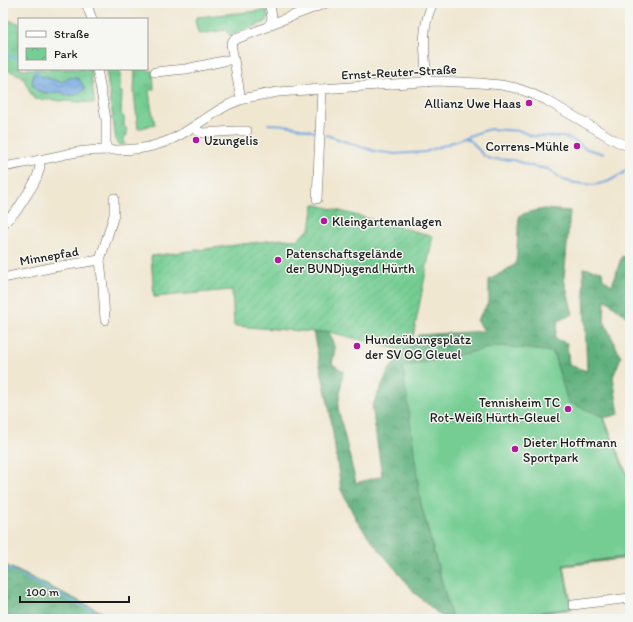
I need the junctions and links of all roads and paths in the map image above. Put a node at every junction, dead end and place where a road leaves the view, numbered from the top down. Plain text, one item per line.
1 (86, 3) edge
2 (270, 3) edge
3 (326, 3) edge
4 (433, 3) edge
5 (92, 18) edge
6 (271, 24) junction
7 (233, 59) junction
8 (97, 70) edge
9 (155, 72) dead end
10 (427, 82) junction
11 (322, 89) junction
12 (241, 99) junction
13 (195, 126) junction
14 (247, 132) dead end
15 (630, 147) edge
16 (106, 150) junction
17 (39, 160) junction
18 (3, 167) edge
19 (114, 198) dead end
20 (317, 199) dead end
21 (3, 224) edge
22 (100, 260) junction
23 (3, 278) edge
24 (105, 320) dead end
25 (630, 598) edge
26 (573, 606) dead end

1 - 5 street
2 - 6 street
3 - 6 street
4 - 10 street
6 - 7 street
7 - 9 street
7 - 12 street
8 - 16 street
10 - 11 street, Ernst-Reuter-Straße
10 - 15 street, Ernst-Reuter-Straße
11 - 12 street, Ernst-Reuter-Straße
11 - 20 street
12 - 13 street, Ernst-Reuter-Straße
13 - 14 street
13 - 16 street, Ernst-Reuter-Straße
16 - 17 street, Ernst-Reuter-Straße
17 - 18 street, Ernst-Reuter-Straße
17 - 21 street
19 - 22 street
22 - 23 street, Minnepfad
22 - 24 street
25 - 26 street

